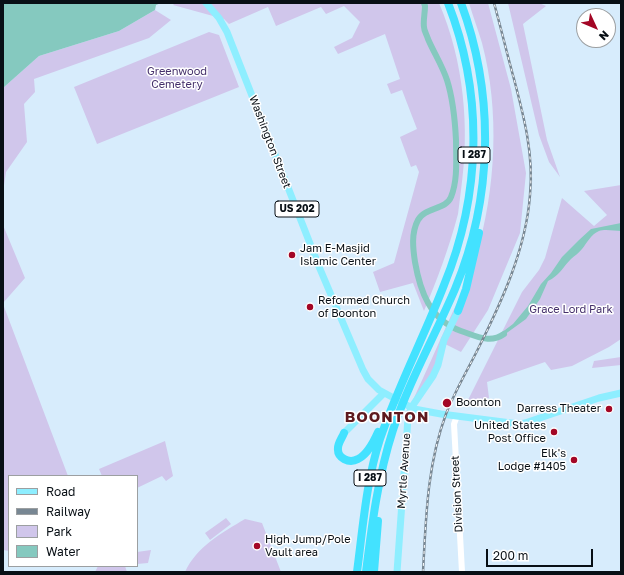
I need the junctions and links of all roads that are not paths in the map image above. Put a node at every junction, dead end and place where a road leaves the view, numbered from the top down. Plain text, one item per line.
1 (206, 3) edge
2 (448, 3) edge
3 (461, 3) edge
4 (483, 93) junction
5 (455, 315) joint
6 (400, 388) junction
7 (621, 393) edge
8 (387, 395) junction
9 (409, 407) junction
10 (455, 416) junction
11 (344, 433) joint
12 (378, 488) junction
13 (357, 572) edge
14 (366, 572) edge
15 (374, 572) edge
16 (397, 572) edge
17 (462, 572) edge

1 - 8 main road, Washington Street / US 202
2 - 6 highway, I 287
3 - 4 highway, I 287
4 - 5 highway
4 - 12 highway, I 287
5 - 9 main road, Myrtle Avenue
6 - 11 highway
6 - 13 highway, I 287
7 - 10 main road
8 - 9 main road, US 202
8 - 11 main road
9 - 10 main road
9 - 16 main road, Myrtle Avenue
10 - 17 street, Division Street
12 - 14 highway, I 287
12 - 15 highway

